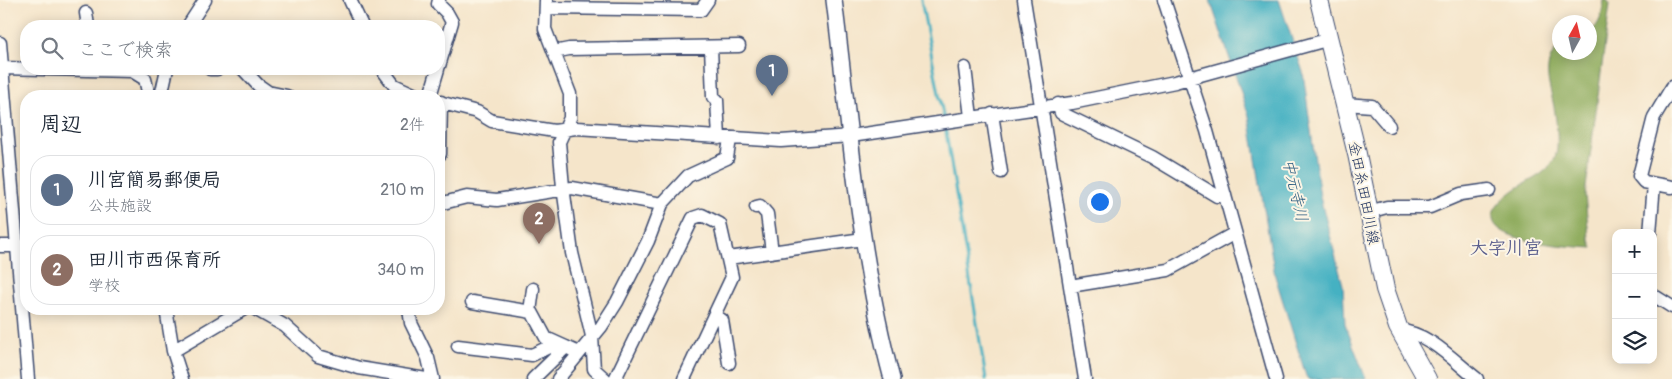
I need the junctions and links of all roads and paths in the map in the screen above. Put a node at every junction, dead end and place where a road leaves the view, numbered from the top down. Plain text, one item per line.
1 (204, 0) edge
2 (350, 0) edge
3 (439, 0) edge
4 (708, 0) edge
5 (834, 0) edge
6 (1024, 0) edge
7 (1164, 0) edge
8 (1319, 0) edge
9 (546, 4) edge
10 (86, 13) dead end
11 (87, 20) edge
12 (192, 20) edge
13 (359, 20) edge
14 (1323, 41) junction
15 (0, 44) edge
16 (445, 44) edge
17 (740, 46) dead end
18 (712, 47) junction
19 (554, 52) junction
20 (1, 68) edge
21 (20, 68) edge
22 (965, 68) dead end
23 (138, 75) edge
24 (166, 75) edge
25 (249, 75) edge
26 (386, 75) edge
27 (438, 75) edge
28 (1193, 76) junction
29 (1672, 87) edge
30 (148, 90) edge
31 (162, 90) edge
32 (265, 90) edge
33 (400, 90) edge
34 (437, 90) edge
35 (445, 102) edge
36 (1058, 104) junction
37 (1345, 104) junction
38 (1041, 106) junction
39 (992, 114) junction
40 (971, 117) junction
41 (1389, 126) dead end
42 (566, 129) junction
43 (852, 136) junction
44 (724, 138) junction
45 (1001, 172) dead end
46 (1654, 184) junction
47 (1672, 188) edge
48 (563, 190) junction
49 (1489, 190) dead end
50 (1225, 195) junction
51 (445, 202) edge
52 (662, 204) junction
53 (756, 206) dead end
54 (1368, 212) junction
55 (20, 229) edge
56 (1650, 229) edge
57 (1235, 233) junction
58 (863, 239) junction
59 (0, 246) edge
60 (20, 246) edge
61 (772, 252) junction
62 (728, 258) junction
63 (1070, 286) junction
64 (533, 289) dead end
65 (1657, 298) edge
66 (472, 302) dead end
67 (1672, 307) edge
68 (530, 312) junction
69 (25, 315) edge
70 (167, 315) edge
71 (234, 315) edge
72 (265, 315) edge
73 (410, 315) edge
74 (714, 316) junction
75 (1400, 331) junction
76 (592, 336) junction
77 (562, 345) junction
78 (458, 346) dead end
79 (173, 351) junction
80 (579, 353) junction
81 (729, 363) dead end
82 (28, 379) edge
83 (182, 379) edge
84 (426, 379) edge
85 (434, 379) edge
86 (534, 379) edge
87 (558, 379) edge
88 (605, 379) edge
89 (616, 379) edge
90 (684, 379) edge
91 (892, 379) edge
92 (1085, 379) edge
93 (1276, 379) edge
94 (1427, 379) edge
95 (1477, 379) edge

1 - 12 street
2 - 13 street
3 - 16 street
4 - 9 street
5 - 43 street
6 - 38 street
7 - 28 street
8 - 14 main road, 金田糸田田川線
9 - 19 street
10 - 11 street
14 - 28 street
14 - 37 main road, 金田糸田田川線
15 - 20 street
17 - 18 street
18 - 19 street
18 - 44 street
19 - 42 street
20 - 21 street
20 - 55 street
22 - 40 street
23 - 30 street
24 - 31 street
25 - 32 street
26 - 33 street
27 - 34 street
28 - 36 street
28 - 50 street
29 - 46 street
35 - 42 street
36 - 38 street
36 - 50 street
37 - 41 street
37 - 54 main road, 金田糸田田川線
38 - 39 street
38 - 63 street
39 - 40 street
39 - 45 street
40 - 43 street
42 - 44 street
42 - 48 street
43 - 44 street
43 - 58 street
44 - 52 street
46 - 47 street
46 - 56 street
48 - 51 street
48 - 52 street
48 - 76 street
49 - 54 street
50 - 57 street
52 - 76 street
53 - 61 street
54 - 75 main road, 金田糸田田川線
57 - 63 street
57 - 93 street
58 - 61 street
58 - 91 street
59 - 60 street
61 - 62 street
62 - 74 street
62 - 89 street
63 - 92 street
64 - 68 street
65 - 67 street
66 - 68 street
68 - 77 street
69 - 82 street
70 - 79 street
71 - 79 street
72 - 84 street
73 - 85 street
74 - 81 street
74 - 90 street
75 - 94 main road, 金田糸田田川線
75 - 95 street
76 - 80 street
76 - 88 street
77 - 78 street
77 - 80 street
77 - 86 street
79 - 83 street
80 - 87 street

